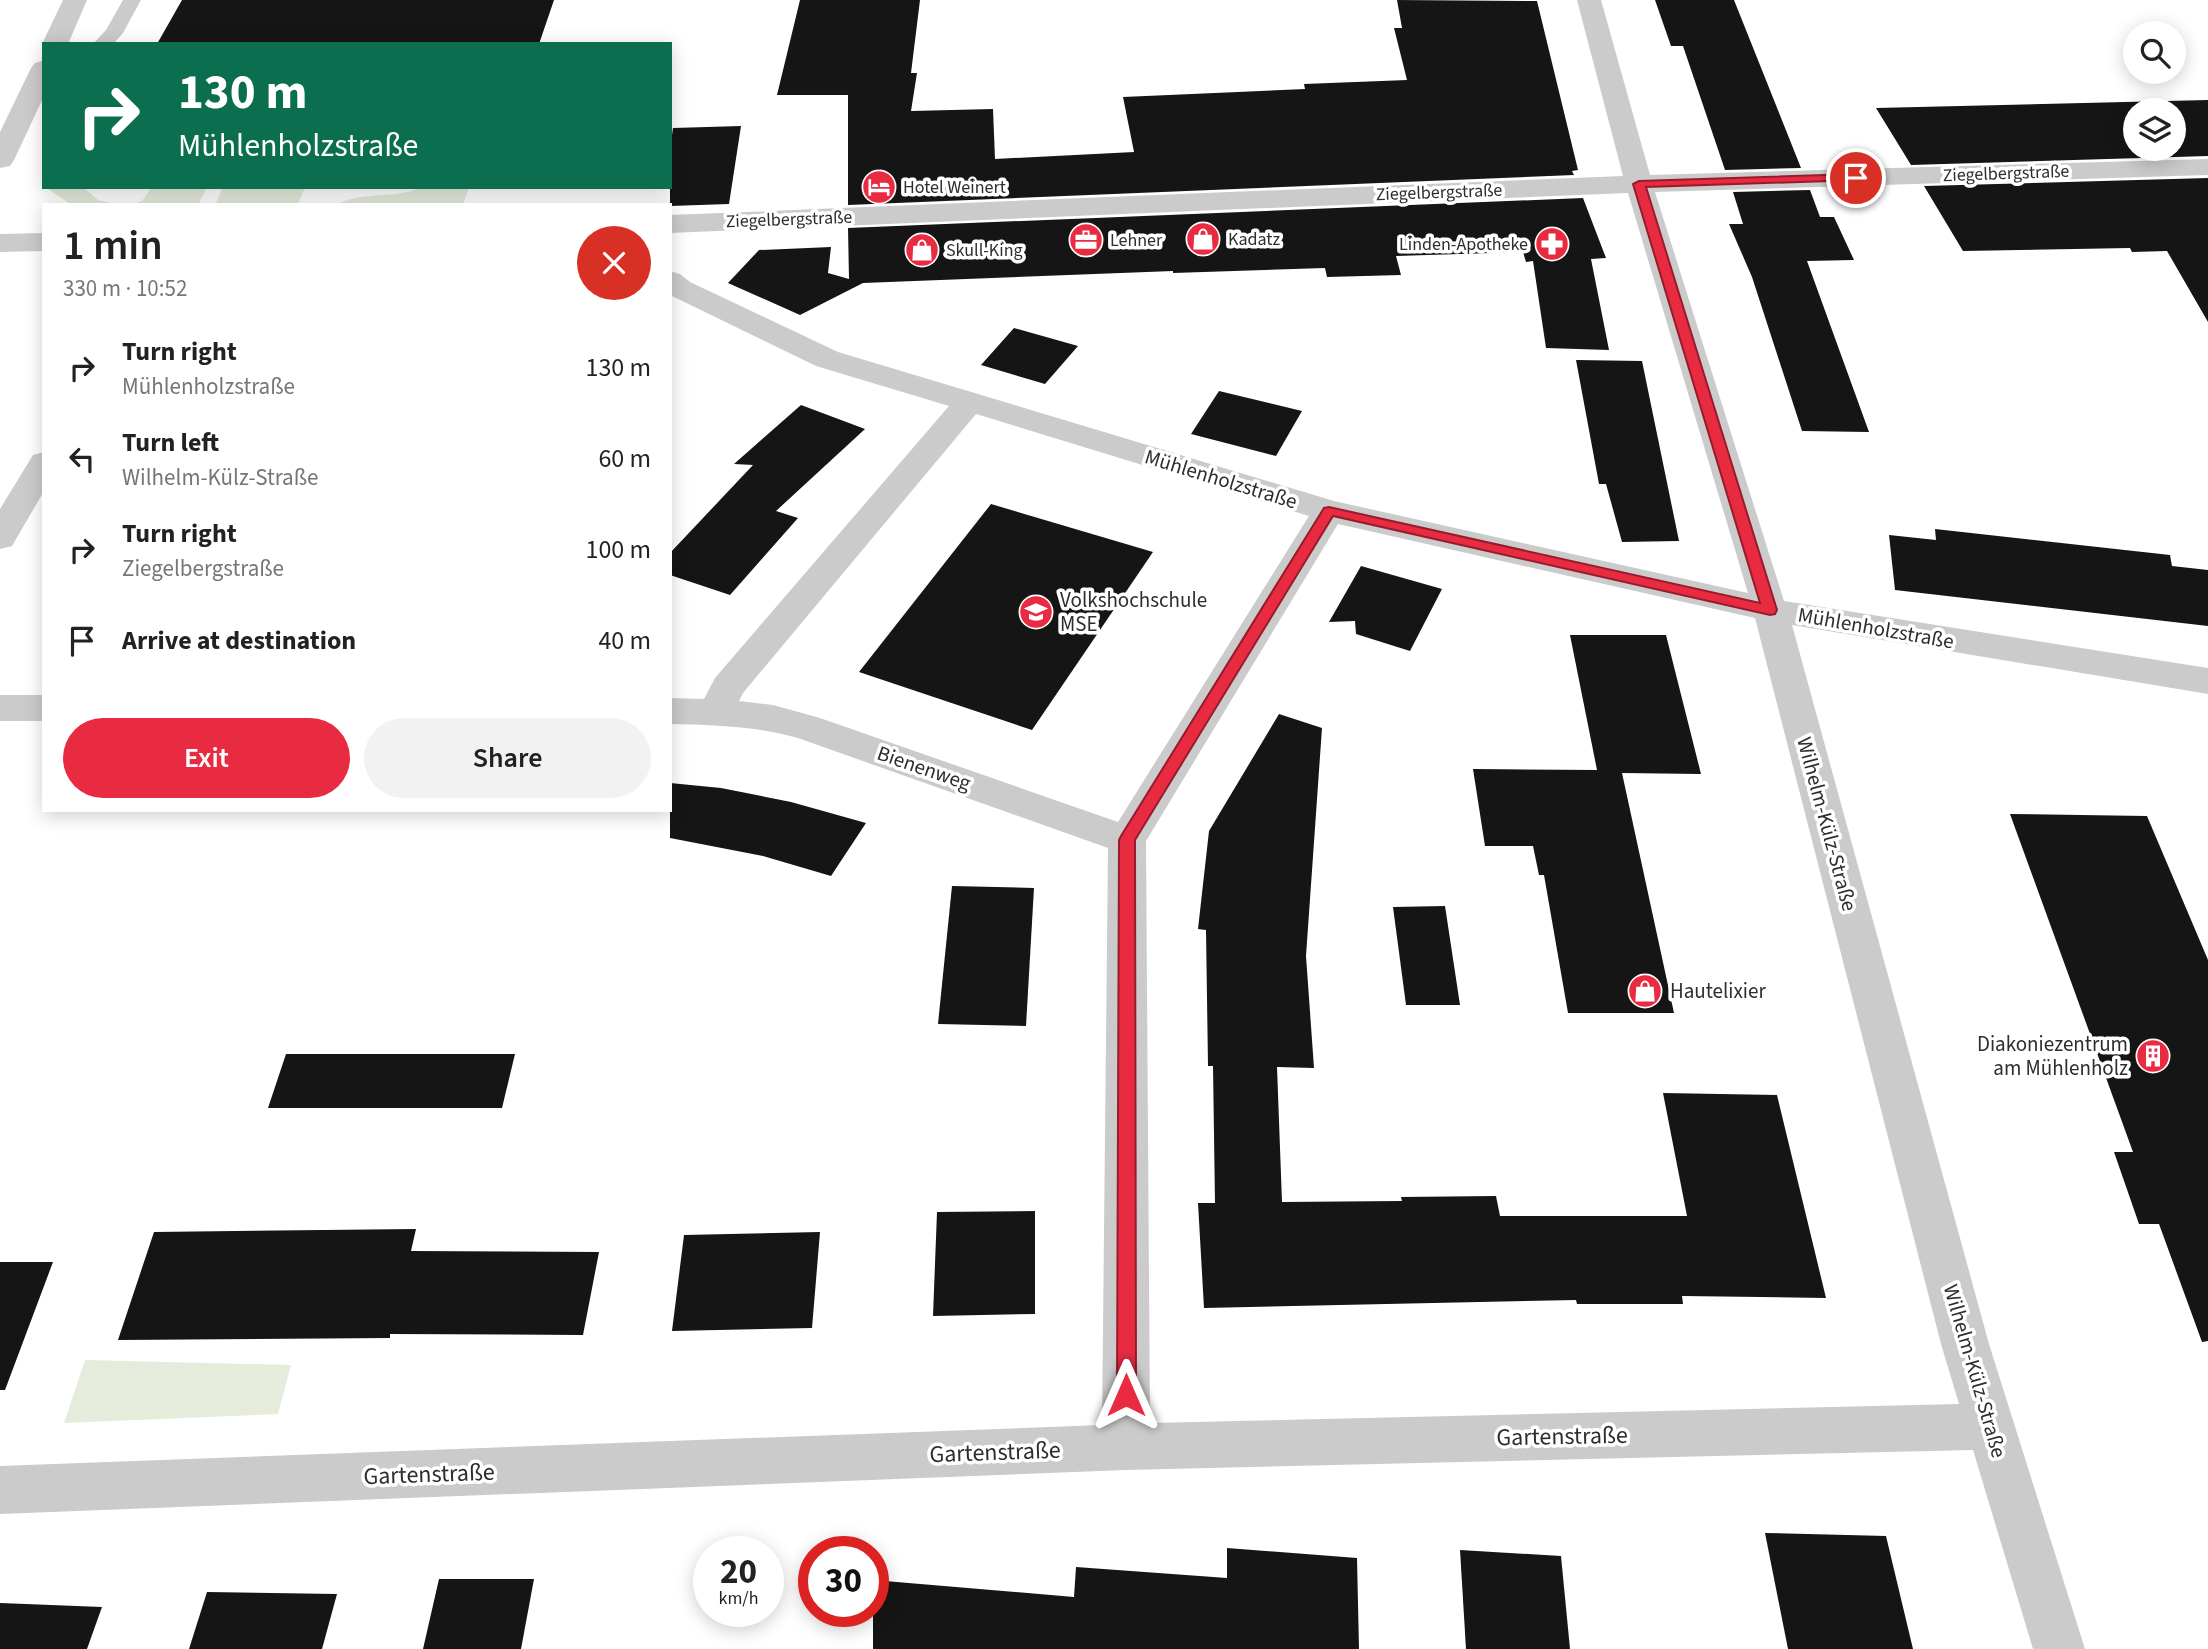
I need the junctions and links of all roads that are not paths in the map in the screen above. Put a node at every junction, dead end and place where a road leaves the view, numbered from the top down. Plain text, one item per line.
1 (75, 0) edge
2 (132, 0) edge
3 (1588, 0) edge
4 (56, 42) edge
5 (104, 42) edge
6 (42, 72) edge
7 (0, 160) edge
8 (2208, 167) edge
9 (1639, 184) junction
10 (672, 223) edge
11 (42, 242) edge
12 (0, 243) edge
13 (672, 282) edge
14 (969, 403) junction
15 (42, 465) edge
16 (1329, 511) junction
17 (0, 537) edge
18 (1770, 610) junction
19 (2208, 681) edge
20 (0, 708) edge
21 (42, 708) edge
22 (672, 711) edge
23 (716, 712) junction
24 (1127, 840) junction
25 (1991, 1427) junction
26 (1126, 1447) junction
27 (0, 1490) edge
28 (2059, 1649) edge

1 - 4 street
2 - 5 lane
3 - 9 street, Wilhelm-Külz-Straße
6 - 7 street
8 - 9 street, Ziegelbergstraße
9 - 10 street, Ziegelbergstraße
9 - 18 street, Wilhelm-Külz-Straße
11 - 12 street
13 - 14 street, Mühlenholzstraße
14 - 16 street, Mühlenholzstraße
14 - 23 street
15 - 17 street
16 - 18 street, Mühlenholzstraße
16 - 24 street
18 - 19 street, Mühlenholzstraße
18 - 25 street, Wilhelm-Külz-Straße
20 - 21 street
22 - 23 street, Bienenweg
23 - 24 street, Bienenweg
24 - 26 street
25 - 26 street, Gartenstraße
25 - 28 street, Wilhelm-Külz-Straße
26 - 27 street, Gartenstraße

